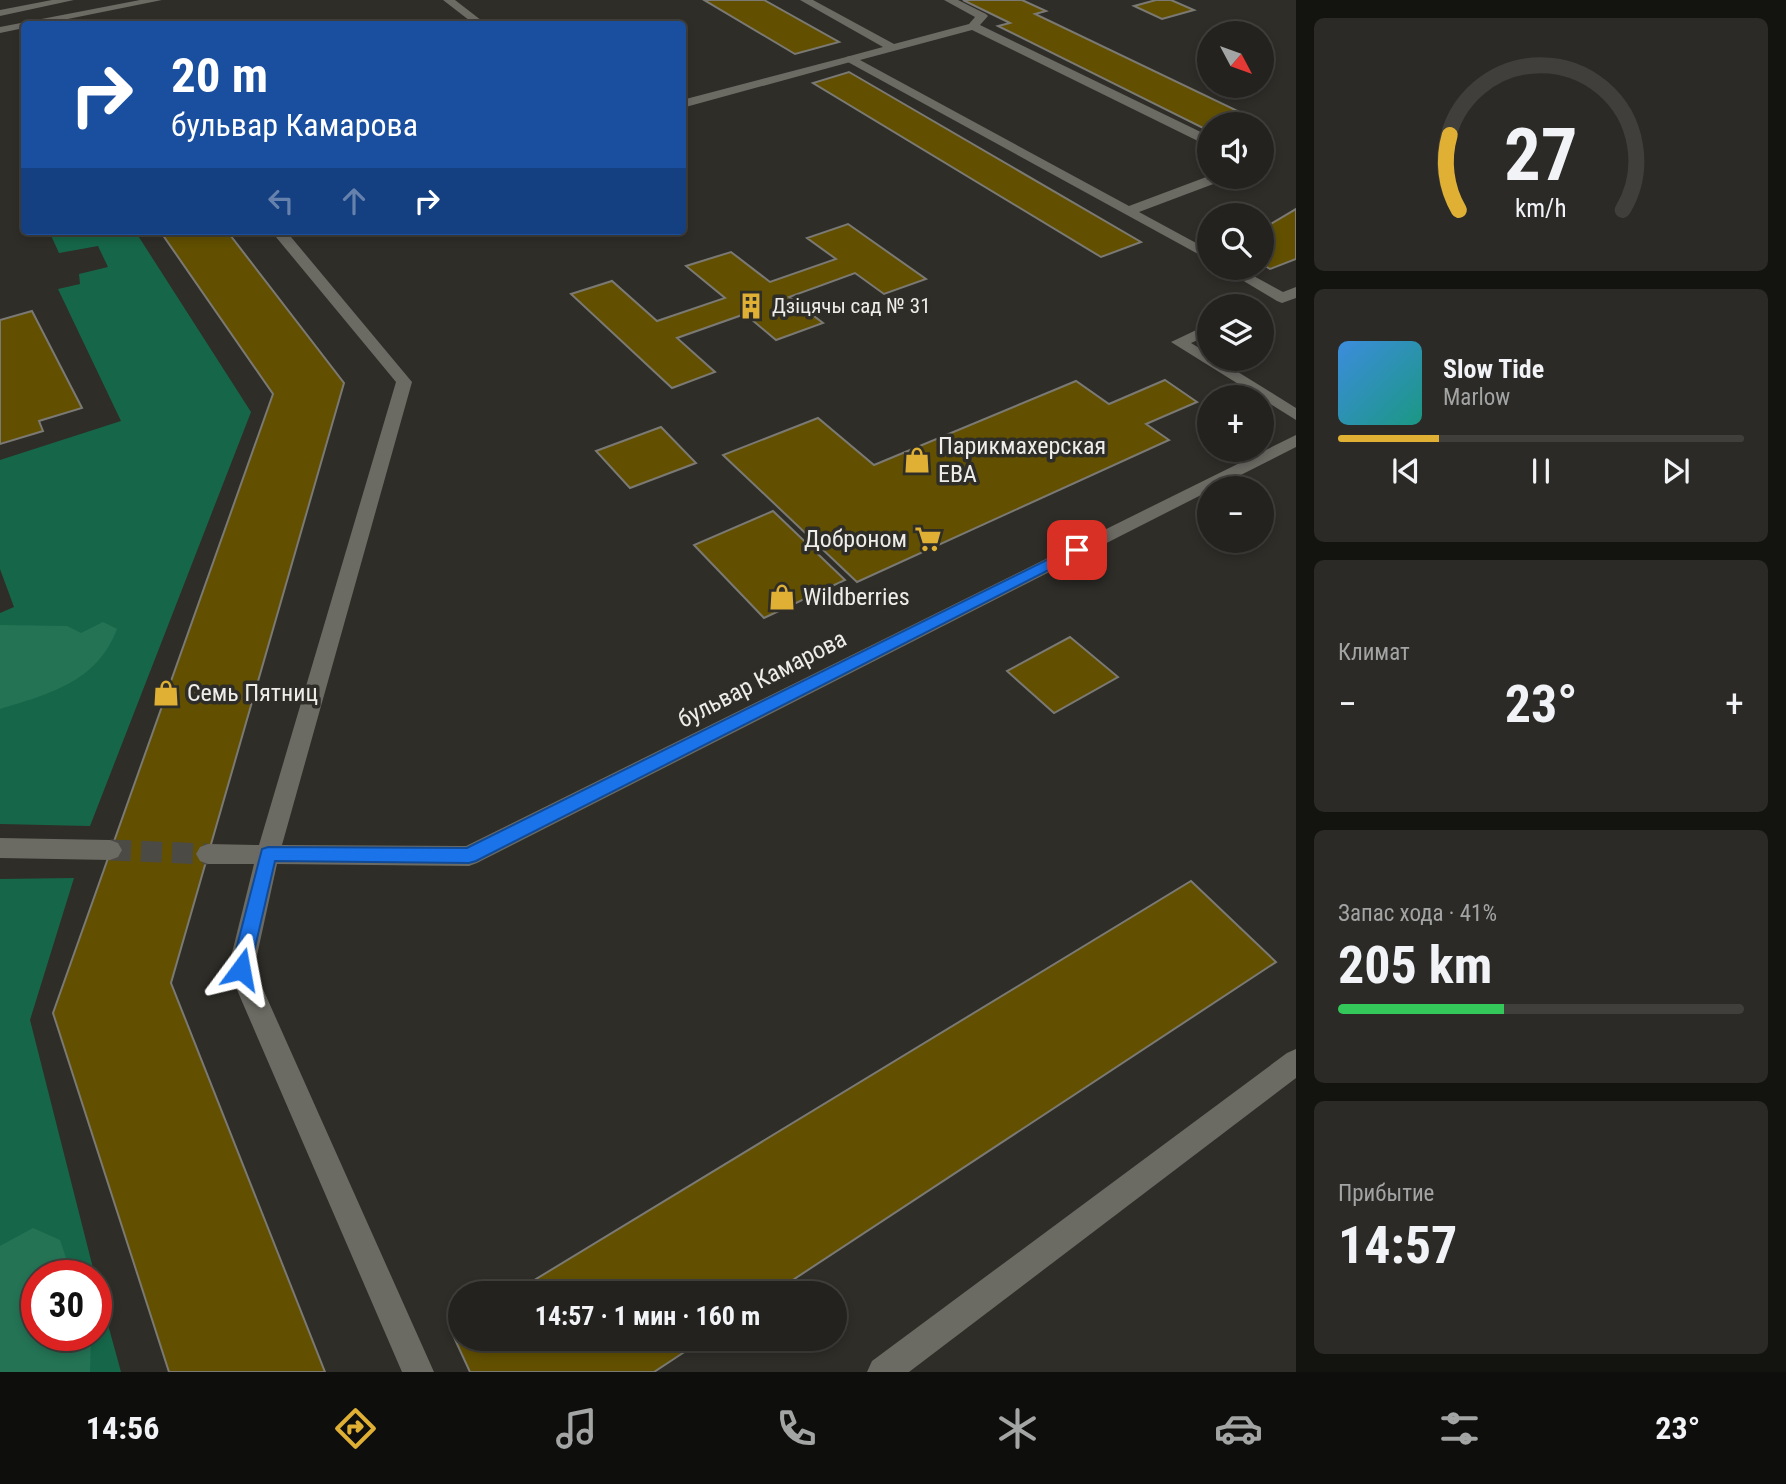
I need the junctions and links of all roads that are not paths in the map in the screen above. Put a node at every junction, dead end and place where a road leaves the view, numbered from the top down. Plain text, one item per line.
1 (69, 0) edge
2 (157, 0) edge
3 (448, 0) edge
4 (805, 0) edge
5 (949, 0) edge
6 (2, 11) edge
7 (46, 21) edge
8 (476, 21) edge
9 (21, 23) edge
10 (21, 26) edge
11 (973, 26) junction
12 (0, 30) edge
13 (893, 48) junction
14 (850, 60) junction
15 (686, 103) edge
16 (1197, 135) edge
17 (1197, 185) edge
18 (1129, 211) junction
19 (281, 235) edge
20 (1197, 249) edge
21 (1256, 280) edge
22 (1289, 295) edge
23 (1197, 334) edge
24 (1197, 353) edge
25 (1225, 371) edge
26 (1296, 415) edge
27 (1296, 440) edge
28 (0, 848) edge
29 (110, 850) tunnel mouth
30 (208, 854) tunnel mouth
31 (268, 854) junction
32 (1296, 1062) edge
33 (418, 1372) edge
34 (883, 1372) edge

1 - 6 street
2 - 7 street
3 - 8 street
4 - 13 street
5 - 11 street
6 - 9 street
10 - 12 street
11 - 13 street
11 - 16 street
13 - 14 street
14 - 15 street
14 - 18 street
17 - 18 street
18 - 20 street
19 - 31 street
21 - 22 street
23 - 24 street
25 - 26 street
27 - 31 street, бульвар Камарова
28 - 29 street
30 - 31 street, бульвар Камарова
31 - 33 street
32 - 34 street

